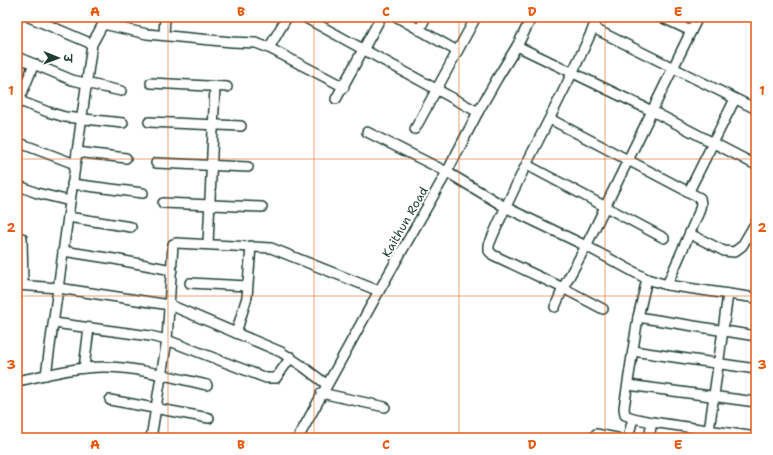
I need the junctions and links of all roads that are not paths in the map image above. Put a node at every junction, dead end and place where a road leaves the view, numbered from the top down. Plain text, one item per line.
1 (29, 17) edge
2 (165, 17) edge
3 (287, 17) edge
4 (304, 17) edge
5 (381, 17) edge
6 (397, 17) edge
7 (426, 17) edge
8 (476, 17) edge
9 (532, 17) edge
10 (598, 17) edge
11 (660, 17) edge
12 (698, 17) edge
13 (104, 21) edge
14 (593, 28) junction
15 (419, 30) junction
16 (691, 31) junction
17 (164, 35) junction
18 (92, 44) junction
19 (517, 46) junction
20 (269, 48) junction
21 (364, 49) junction
22 (457, 51) junction
23 (17, 57) edge
24 (34, 64) junction
25 (673, 69) junction
26 (572, 73) junction
27 (151, 83) dead end
28 (87, 84) junction
29 (215, 86) junction
30 (227, 87) dead end
31 (344, 87) junction
32 (437, 89) junction
33 (122, 91) dead end
34 (336, 99) dead end
35 (735, 99) junction
36 (18, 102) edge
37 (756, 110) edge
38 (652, 111) junction
39 (478, 112) junction
40 (81, 119) junction
41 (550, 119) junction
42 (149, 122) dead end
43 (123, 123) dead end
44 (213, 125) junction
45 (241, 126) dead end
46 (415, 129) dead end
47 (367, 132) dead end
48 (17, 142) edge
49 (712, 143) junction
50 (76, 152) junction
51 (126, 158) dead end
52 (628, 159) junction
53 (156, 163) dead end
54 (75, 164) junction
55 (527, 164) junction
56 (756, 165) edge
57 (212, 166) junction
58 (248, 167) dead end
59 (448, 172) junction
60 (72, 184) junction
61 (17, 185) edge
62 (688, 191) junction
63 (142, 194) dead end
64 (70, 201) junction
65 (162, 203) dead end
66 (210, 206) junction
67 (605, 206) junction
68 (262, 207) dead end
69 (505, 207) junction
70 (68, 217) junction
71 (756, 222) edge
72 (130, 227) dead end
73 (690, 234) junction
74 (22, 238) dead end
75 (664, 238) dead end
76 (208, 244) junction
77 (251, 246) junction
78 (586, 246) junction
79 (20, 251) edge
80 (63, 251) junction
81 (172, 270) junction
82 (647, 279) junction
83 (190, 283) dead end
84 (20, 285) edge
85 (667, 285) junction
86 (247, 286) junction
87 (58, 288) junction
88 (563, 288) junction
89 (379, 290) junction
90 (728, 294) junction
91 (756, 298) edge
92 (170, 305) junction
93 (555, 307) dead end
94 (603, 309) dead end
95 (638, 317) junction
96 (54, 323) junction
97 (89, 328) junction
98 (723, 330) junction
99 (236, 334) junction
100 (756, 336) edge
101 (167, 340) junction
102 (633, 351) junction
103 (291, 357) junction
104 (718, 364) junction
105 (84, 368) junction
106 (756, 369) edge
107 (46, 375) junction
108 (162, 375) junction
109 (17, 381) edge
110 (326, 384) junction
111 (207, 385) dead end
112 (628, 385) junction
113 (321, 393) junction
114 (714, 396) junction
115 (110, 400) dead end
116 (756, 402) edge
117 (385, 407) dead end
118 (156, 409) junction
119 (209, 418) dead end
120 (633, 418) junction
121 (652, 422) junction
122 (596, 434) dead end
123 (708, 434) edge
124 (756, 437) edge
125 (151, 438) edge
126 (298, 438) edge
127 (617, 438) edge
128 (628, 438) edge
129 (649, 438) edge

1 - 18 street
2 - 17 street
3 - 20 street
4 - 21 street
5 - 21 street
6 - 15 street
7 - 15 street
8 - 22 street
9 - 19 street, Kaithun Road
10 - 14 street
11 - 16 street
12 - 16 street
13 - 17 street
13 - 18 street
14 - 25 street
14 - 26 street
15 - 22 street
16 - 25 street
17 - 20 street
18 - 28 street
19 - 26 street
19 - 39 street, Kaithun Road
20 - 31 street
21 - 31 street
21 - 32 street
22 - 32 street
23 - 24 street
24 - 28 street
24 - 36 street
25 - 35 street
25 - 38 street
26 - 38 street
26 - 41 street
27 - 29 street
28 - 33 street
28 - 40 street
29 - 30 street
29 - 44 street
31 - 34 street
32 - 39 street
32 - 46 street
35 - 37 street
35 - 49 street
36 - 40 street
38 - 49 street
38 - 52 street
39 - 59 street, Kaithun Road
40 - 43 street
40 - 50 street
41 - 52 street
41 - 55 street
42 - 44 street
44 - 45 street
44 - 57 street
47 - 59 street
48 - 54 street
49 - 56 street
49 - 62 street
50 - 51 street
50 - 54 street
52 - 62 street
52 - 67 street
53 - 57 street
54 - 60 street
55 - 67 street
55 - 69 street
57 - 58 street
57 - 66 street
59 - 69 street
59 - 89 street, Kaithun Road
60 - 63 street
60 - 64 street
61 - 64 street
62 - 73 street
64 - 70 street
65 - 66 street
66 - 68 street
66 - 76 street
67 - 75 street
67 - 78 street
69 - 78 street
69 - 88 street
70 - 72 street
70 - 80 street
71 - 73 street
73 - 85 street
74 - 79 street
76 - 77 street
76 - 81 street
77 - 86 street
77 - 89 street
78 - 82 street
78 - 88 street
79 - 84 street
80 - 81 street
80 - 87 street
81 - 92 street
82 - 85 street
82 - 95 street
83 - 86 street
84 - 87 street
85 - 90 street
86 - 99 street
87 - 92 street
87 - 96 street
88 - 93 street
88 - 94 street
89 - 110 street, Kaithun Road
90 - 91 street
90 - 98 street
92 - 99 street
92 - 101 street
95 - 98 street
95 - 102 street
96 - 97 street
96 - 107 street
97 - 101 street
97 - 105 street
98 - 100 street
98 - 104 street
99 - 103 street
101 - 103 street
101 - 108 street
102 - 104 street
102 - 112 street
103 - 110 street
104 - 106 street
104 - 114 street
105 - 107 street
105 - 108 street
107 - 109 street
108 - 111 street
108 - 118 street
110 - 113 street, Kaithun Road
112 - 114 street
112 - 120 street
113 - 117 street
113 - 126 street, Kaithun Road
114 - 116 street
114 - 123 street
115 - 118 street
118 - 119 street
118 - 125 street
120 - 121 street
120 - 128 street
121 - 123 street
121 - 129 street
122 - 127 street
123 - 124 street

